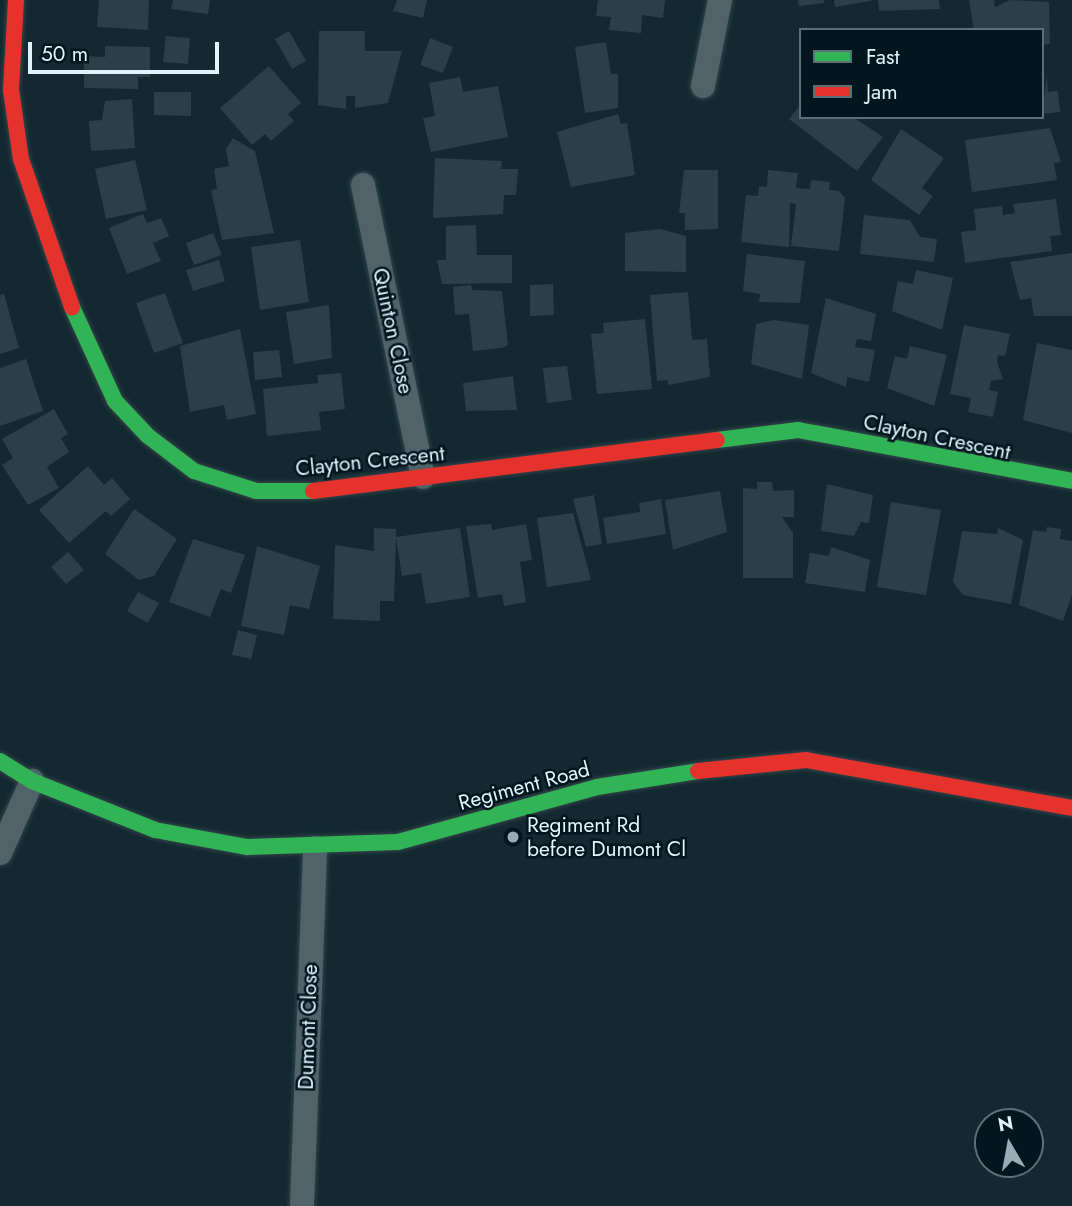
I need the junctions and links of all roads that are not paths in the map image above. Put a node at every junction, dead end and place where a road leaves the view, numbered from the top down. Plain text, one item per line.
1 (16, 0) edge
2 (720, 0) edge
3 (703, 86) dead end
4 (363, 185) dead end
5 (423, 477) junction
6 (1072, 481) edge
7 (0, 761) edge
8 (32, 781) junction
9 (1072, 808) edge
10 (316, 848) junction
11 (0, 853) edge
12 (302, 1206) edge

1 - 5 street, Clayton Crescent
2 - 3 street
4 - 5 street, Quinton Close
5 - 6 street, Clayton Crescent
7 - 8 street, Regiment Road
8 - 10 street, Regiment Road
8 - 11 street
9 - 10 street, Regiment Road
10 - 12 street, Dumont Close

